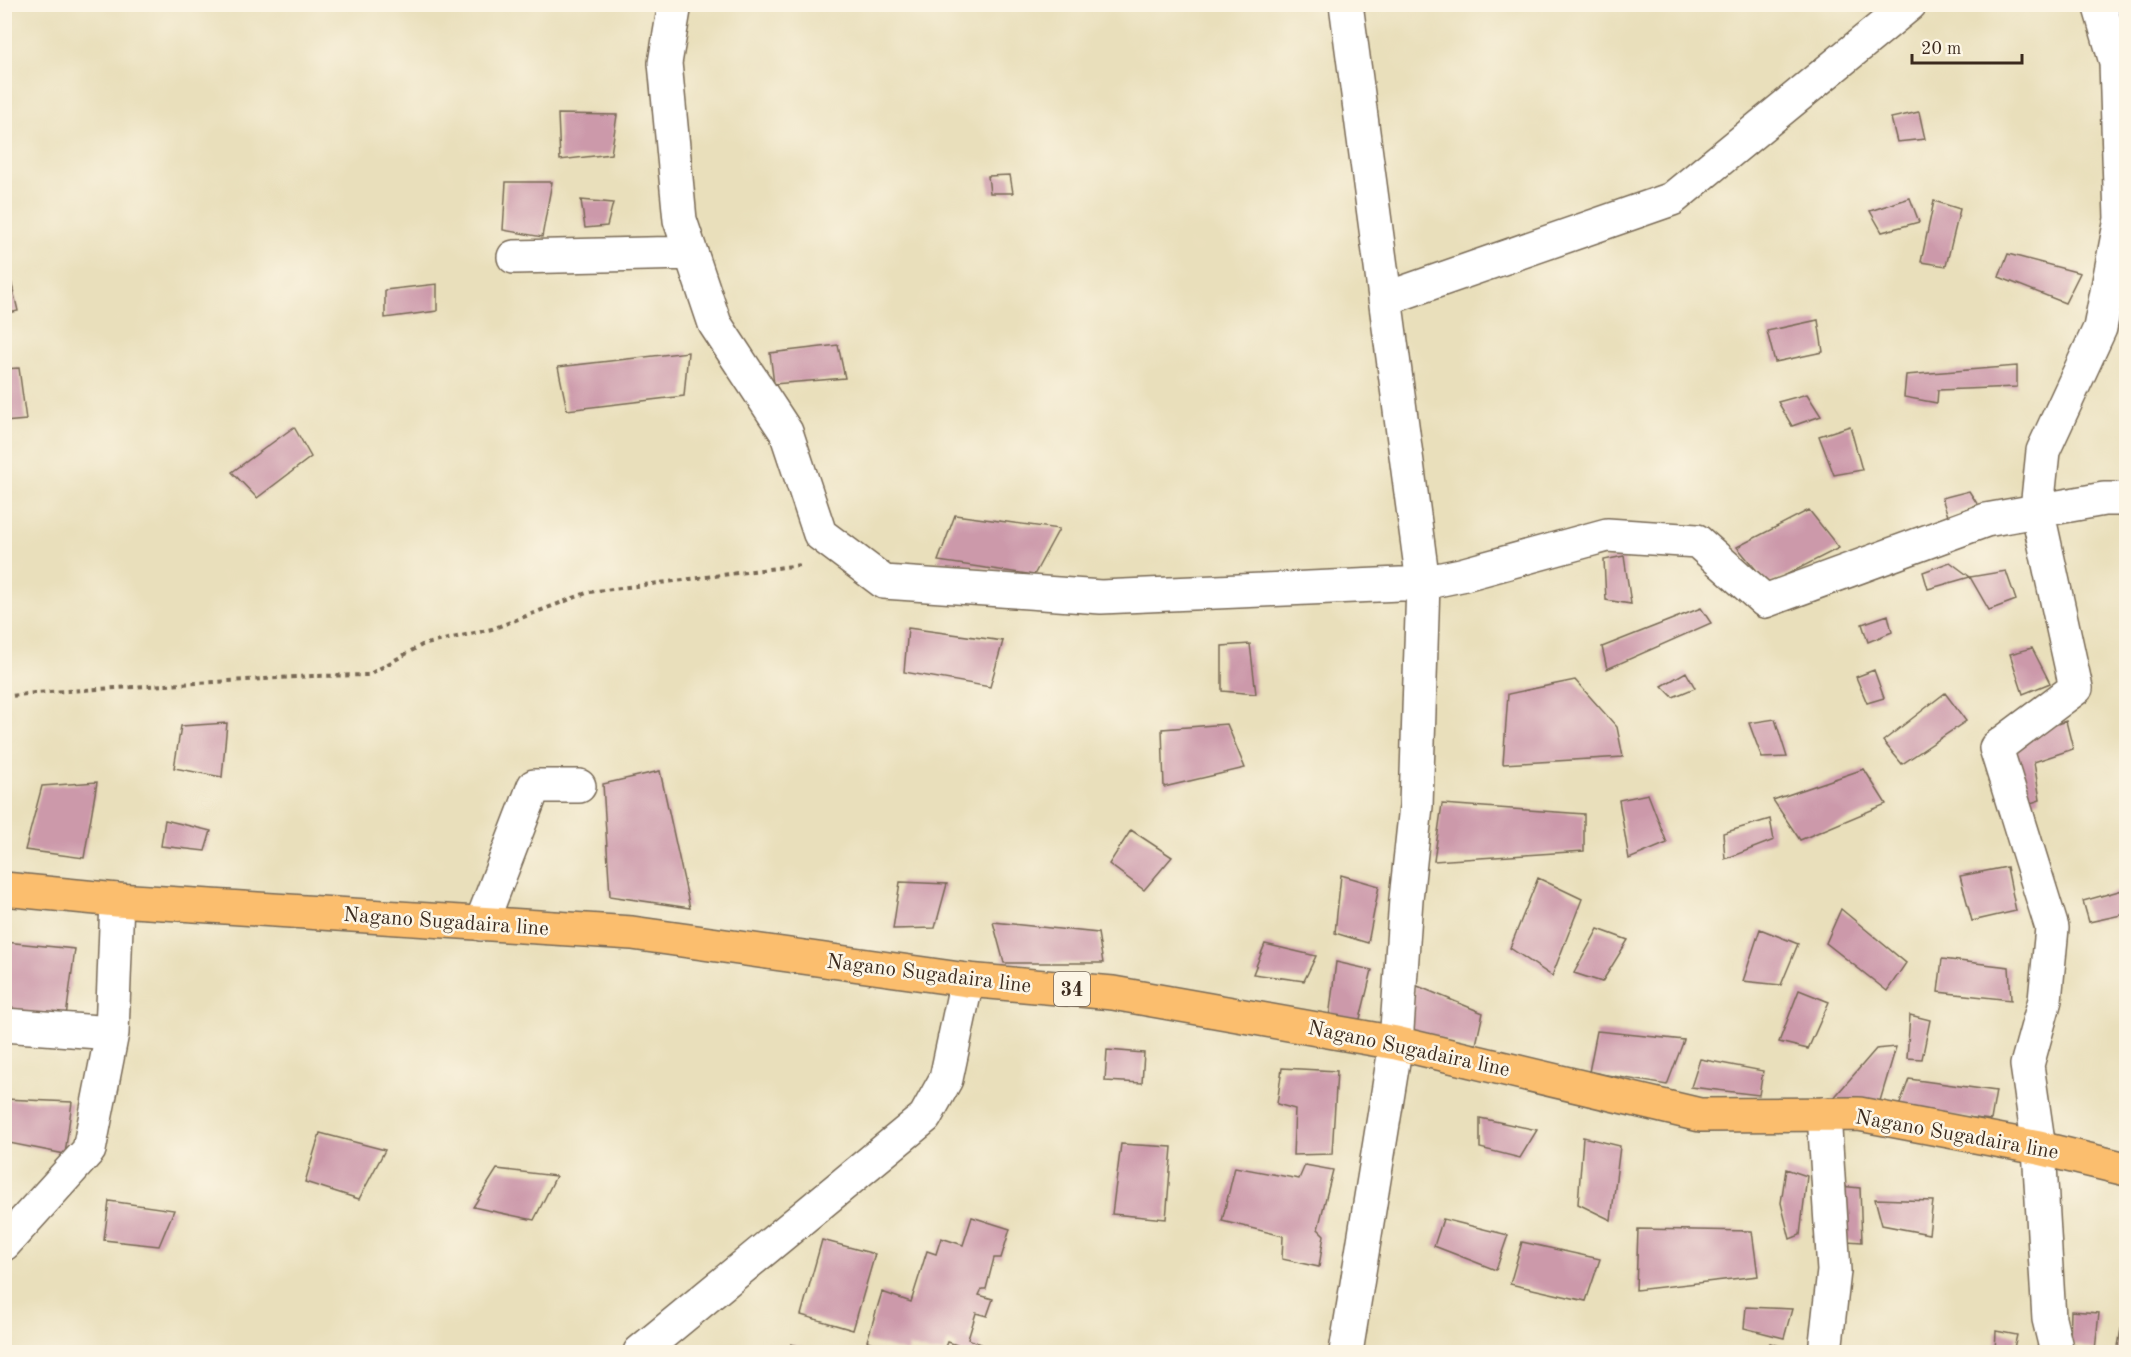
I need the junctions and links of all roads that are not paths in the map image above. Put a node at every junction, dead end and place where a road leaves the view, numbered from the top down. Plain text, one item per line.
1 (675, 4) edge
2 (1346, 4) edge
3 (1910, 4) edge
4 (2099, 4) edge
5 (691, 253) junction
6 (514, 257) dead end
7 (1385, 299) junction
8 (2127, 499) edge
9 (2037, 509) junction
10 (1423, 583) junction
11 (579, 786) dead end
12 (4, 889) edge
13 (117, 900) junction
14 (481, 924) junction
15 (967, 980) junction
16 (4, 1025) edge
17 (112, 1032) junction
18 (1396, 1043) junction
19 (1824, 1114) junction
20 (2039, 1148) junction
21 (2127, 1169) edge
22 (4, 1244) edge
23 (640, 1353) edge
24 (1346, 1353) edge
25 (1825, 1353) edge
26 (2057, 1353) edge

1 - 5 street
2 - 7 street
3 - 7 street
4 - 9 street
5 - 6 street
5 - 10 street
7 - 10 street
8 - 9 street
9 - 10 street
9 - 20 street
10 - 18 street
11 - 14 street
12 - 13 main road, Nagano Sugadaira line / 34
13 - 14 main road, Nagano Sugadaira line / 34
13 - 17 street
14 - 15 main road, Nagano Sugadaira line / 34
15 - 18 main road, Nagano Sugadaira line / 34
15 - 23 street
16 - 17 street
17 - 22 street
18 - 19 main road, Nagano Sugadaira line / 34
18 - 24 street
19 - 20 main road, Nagano Sugadaira line / 34
19 - 25 street
20 - 21 main road, Nagano Sugadaira line / 34
20 - 26 street

